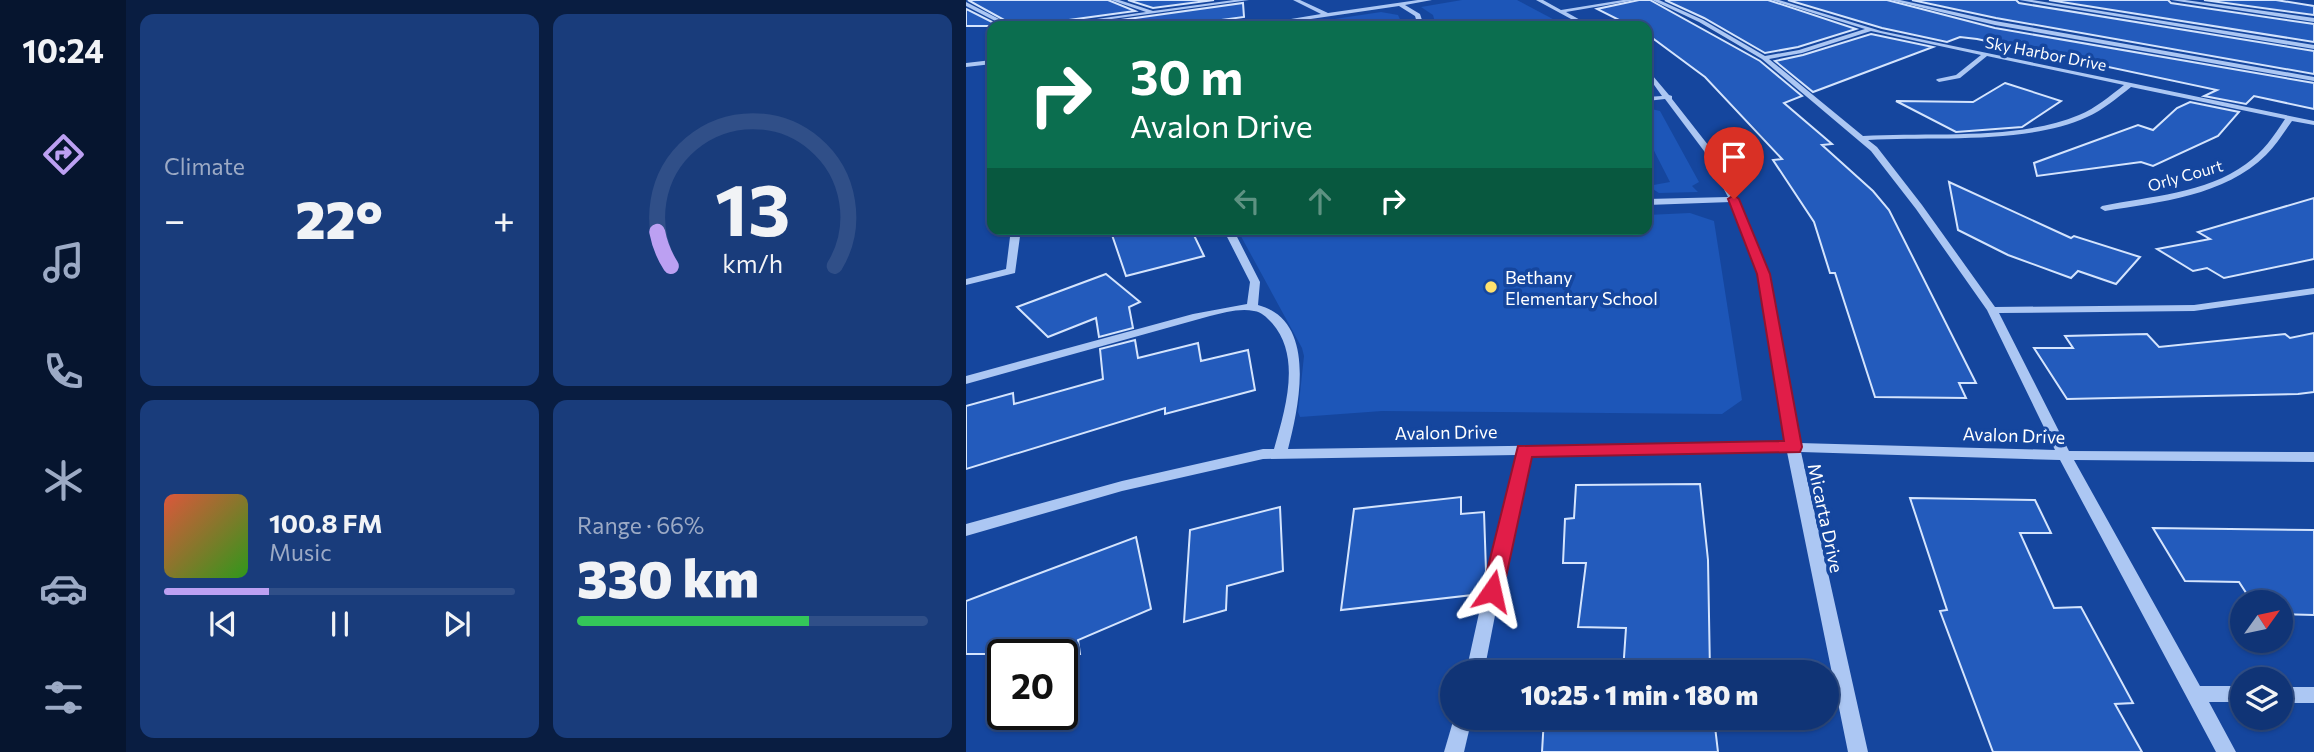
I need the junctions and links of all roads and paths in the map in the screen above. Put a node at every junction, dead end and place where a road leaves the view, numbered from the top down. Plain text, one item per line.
1 (1114, 0) edge
2 (1246, 0) edge
3 (1296, 0) edge
4 (1424, 0) edge
5 (1539, 0) edge
6 (1633, 0) edge
7 (1655, 0) edge
8 (1774, 0) edge
9 (1893, 0) edge
10 (2022, 0) edge
11 (2174, 0) edge
12 (966, 4) edge
13 (1400, 4) junction
14 (1562, 11) junction
15 (1152, 13) junction
16 (1329, 15) junction
17 (2314, 20) edge
18 (999, 21) edge
19 (1089, 21) edge
20 (1288, 21) edge
21 (1420, 21) edge
22 (1579, 21) edge
23 (1871, 29) junction
24 (2314, 47) edge
25 (1985, 55) junction
26 (1764, 58) junction
27 (987, 63) edge
28 (966, 65) edge
29 (1652, 77) edge
30 (2314, 79) edge
31 (1939, 80) dead end
32 (2130, 84) junction
33 (1670, 97) junction
34 (1652, 99) edge
35 (2290, 118) junction
36 (2314, 123) edge
37 (1861, 138) junction
38 (1734, 199) junction
39 (1652, 202) edge
40 (2105, 208) dead end
41 (1015, 235) edge
42 (1230, 235) edge
43 (966, 282) edge
44 (2314, 291) edge
45 (1252, 307) junction
46 (1992, 310) junction
47 (966, 380) edge
48 (1793, 447) junction
49 (1524, 451) junction
50 (1280, 454) junction
51 (2066, 456) junction
52 (2314, 457) edge
53 (966, 530) edge
54 (1477, 660) edge
55 (2194, 694) junction
56 (2230, 694) edge
57 (2293, 695) edge
58 (2314, 695) edge
59 (1460, 730) edge
60 (1454, 752) edge
61 (1858, 752) edge
62 (2226, 752) edge

1 - 15 lane
2 - 15 street
3 - 16 street
4 - 13 street
5 - 14 street
6 - 14 street
7 - 26 street
8 - 23 street, Sky Harbor Drive
9 - 30 street
10 - 24 street
11 - 17 street
12 - 18 street
13 - 16 street
13 - 21 street
14 - 22 street
15 - 19 street
16 - 20 street
23 - 25 street, Sky Harbor Drive
23 - 26 street
25 - 31 street
25 - 32 street, Sky Harbor Drive
26 - 37 street
27 - 28 street
29 - 33 street, Micarta Drive
32 - 35 street, Sky Harbor Drive
32 - 37 street
33 - 34 street
33 - 38 street, Micarta Drive
35 - 36 street, Sky Harbor Drive
35 - 40 street, Orly Court
37 - 46 street
38 - 39 street
38 - 48 street, Micarta Drive
41 - 43 street
42 - 45 street
44 - 46 street
45 - 47 street
45 - 50 street
46 - 51 street
48 - 49 street, Avalon Drive
48 - 51 street, Avalon Drive
48 - 61 street, Micarta Drive
49 - 50 street, Avalon Drive
49 - 54 street
50 - 53 street, Avalon Drive
51 - 52 street, Avalon Drive
51 - 55 street
55 - 56 lane
55 - 62 street
57 - 58 street
59 - 60 street

